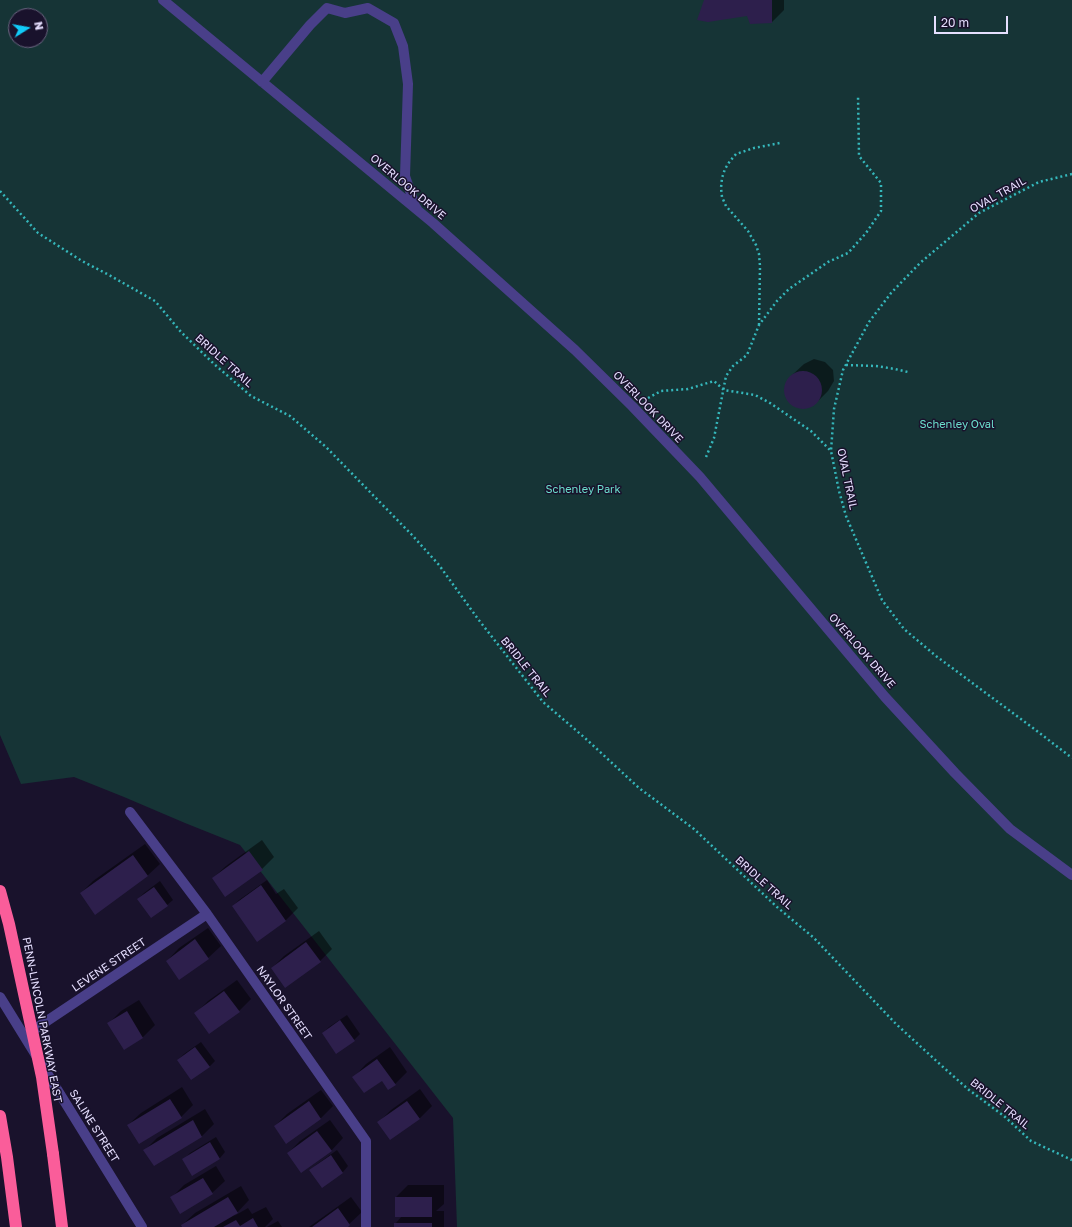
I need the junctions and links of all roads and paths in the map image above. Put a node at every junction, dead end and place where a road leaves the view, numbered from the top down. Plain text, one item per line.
1 (163, 0) edge
2 (262, 82) junction
3 (858, 95) dead end
4 (780, 143) dead end
5 (1072, 174) edge
6 (0, 191) edge
7 (433, 223) junction
8 (759, 326) junction
9 (846, 365) junction
10 (908, 372) dead end
11 (724, 390) junction
12 (632, 406) junction
13 (831, 451) junction
14 (700, 477) junction
15 (1072, 758) edge
16 (130, 812) dead end
17 (1072, 875) edge
18 (0, 891) edge
19 (207, 914) junction
20 (0, 997) edge
21 (24, 1036) junction
22 (0, 1116) edge
23 (1072, 1160) edge
24 (16, 1227) edge
25 (62, 1227) edge
26 (142, 1227) edge
27 (366, 1227) edge

1 - 2 street, OVERLOOK DRIVE
2 - 7 street, OVERLOOK DRIVE
2 - 7 street
3 - 8 path
4 - 8 path
5 - 9 path, OVAL TRAIL
6 - 23 path, BRIDLE TRAIL
7 - 12 street, OVERLOOK DRIVE
8 - 11 path
9 - 10 path
9 - 13 path, OVAL TRAIL
11 - 12 path
11 - 13 path
11 - 14 path
12 - 14 street, OVERLOOK DRIVE
13 - 15 path, OVAL TRAIL
14 - 17 street, OVERLOOK DRIVE
16 - 19 street, NAYLOR STREET
18 - 25 highway, PENN-LINCOLN PARKWAY EAST, bridge
19 - 21 street, LEVENE STREET
19 - 27 street, NAYLOR STREET
20 - 21 street, SALINE STREET
21 - 26 street, SALINE STREET
22 - 24 highway

